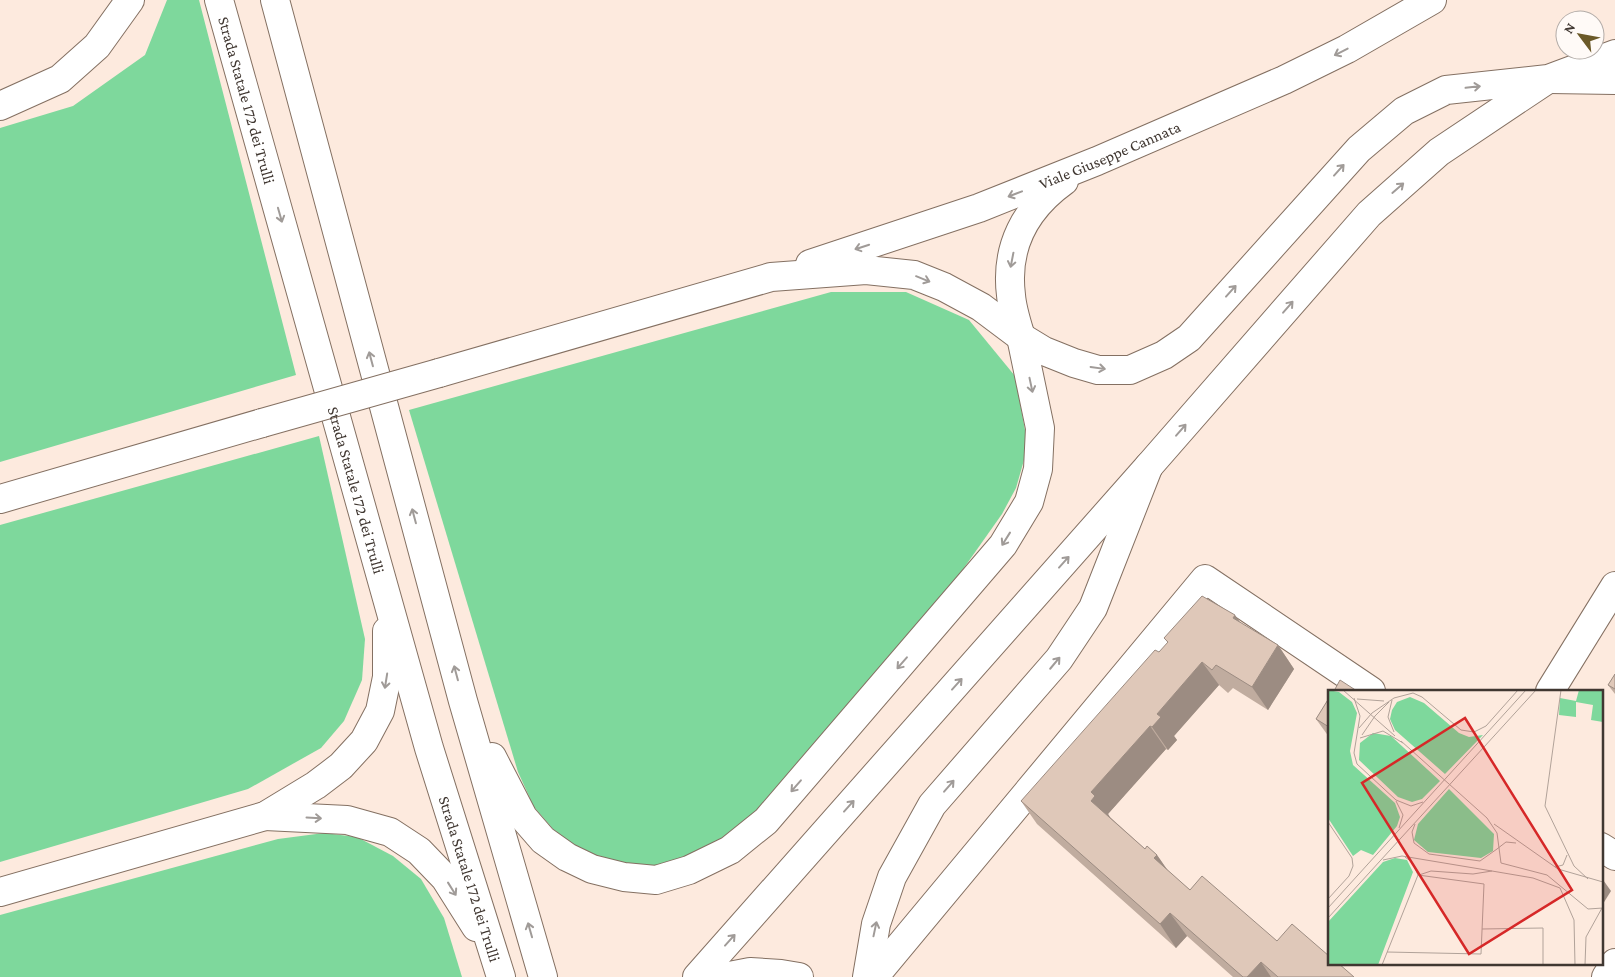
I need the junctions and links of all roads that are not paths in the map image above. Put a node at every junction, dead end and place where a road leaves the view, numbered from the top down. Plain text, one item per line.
1 (130, 0) edge
2 (219, 0) edge
3 (275, 0) edge
4 (1402, 0) edge
5 (1432, 0) edge
6 (1384, 29) junction
7 (1615, 54) edge
8 (1548, 79) junction
9 (1615, 80) edge
10 (0, 106) edge
11 (1097, 161) junction
12 (771, 277) junction
13 (1020, 337) junction
14 (1149, 466) junction
15 (0, 499) edge
16 (382, 580) junction
17 (1615, 586) edge
18 (1370, 690) edge
19 (1551, 690) edge
20 (463, 701) junction
21 (266, 816) junction
22 (1602, 848) edge
23 (1615, 856) edge
24 (0, 892) edge
25 (1615, 963) edge
26 (498, 967) edge
27 (543, 977) edge
28 (697, 977) edge
29 (724, 977) edge
30 (799, 977) edge
31 (866, 977) edge
32 (874, 977) edge
33 (1606, 977) edge

1 - 10 main road
2 -> 16 main road, Strada Statale 172 dei Trulli
20 -> 3 main road
4 - 6 main road
5 - 6 main road, Viale Giuseppe Cannata
6 -> 11 main road, Viale Giuseppe Cannata
7 - 8 main road
8 - 9 main road
13 -> 8 main road
14 -> 8 main road
11 -> 12 main road, Viale Giuseppe Cannata
11 -> 13 main road
12 -> 13 main road
12 - 15 main road, bridge
13 -> 20 main road
28 -> 14 main road
31 -> 14 main road
16 -> 21 main road
16 - 26 main road, Strada Statale 172 dei Trulli
17 - 19 main road
18 - 32 main road
27 -> 20 main road
21 - 24 main road
21 -> 26 main road
22 - 23 main road
25 - 33 main road
29 - 30 main road

